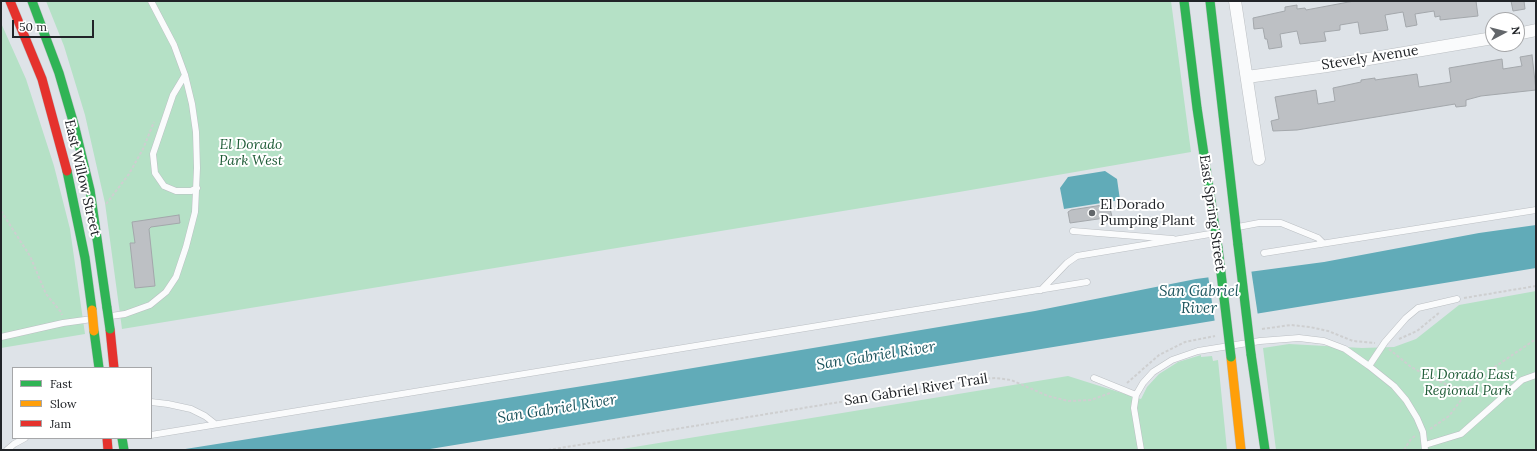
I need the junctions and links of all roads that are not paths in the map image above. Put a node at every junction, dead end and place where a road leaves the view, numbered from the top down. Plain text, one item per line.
1 (10, 1) edge
2 (32, 1) edge
3 (151, 1) edge
4 (1184, 1) edge
5 (1210, 1) edge
6 (1235, 1) edge
7 (1536, 30) edge
8 (1525, 32) edge
9 (1485, 39) edge
10 (185, 75) junction
11 (1246, 77) junction
12 (1259, 159) dead end
13 (197, 188) junction
14 (1536, 210) edge
15 (1236, 227) junction
16 (1073, 231) dead end
17 (1216, 233) junction
18 (1184, 240) junction
19 (1323, 243) junction
20 (1264, 253) dead end
21 (1087, 282) dead end
22 (1041, 290) junction
23 (1457, 300) road end
24 (1, 337) edge
25 (1369, 366) junction
26 (99, 367) edge
27 (114, 367) edge
28 (1536, 375) edge
29 (1094, 378) dead end
30 (1136, 395) junction
31 (152, 402) edge
32 (214, 423) junction
33 (152, 435) edge
34 (22, 439) edge
35 (107, 439) edge
36 (122, 439) edge
37 (1425, 448) edge
38 (7, 450) edge
39 (108, 450) edge
40 (124, 450) edge
41 (1141, 450) edge
42 (1241, 450) edge
43 (1265, 450) edge

1 - 26 main road, East Willow Street, bridge
2 - 27 main road, East Willow Street, bridge
3 - 10 lane
4 - 17 main road, East Spring Street
5 - 15 main road, East Spring Street
6 - 11 street
7 - 8 street
9 - 11 street, Stevely Avenue
10 - 13 lane
10 - 13 lane
11 - 12 street
13 - 24 lane
14 - 19 lane
15 - 19 lane
15 - 43 main road, East Spring Street, bridge
16 - 18 lane
17 - 18 lane
17 - 42 main road, East Spring Street, bridge
18 - 22 lane
19 - 20 lane
21 - 22 lane
22 - 32 lane
23 - 25 lane
25 - 30 lane
25 - 37 lane
28 - 37 lane
29 - 30 lane
30 - 41 lane
31 - 32 lane
32 - 33 lane
34 - 38 lane
35 - 39 main road
36 - 40 main road

